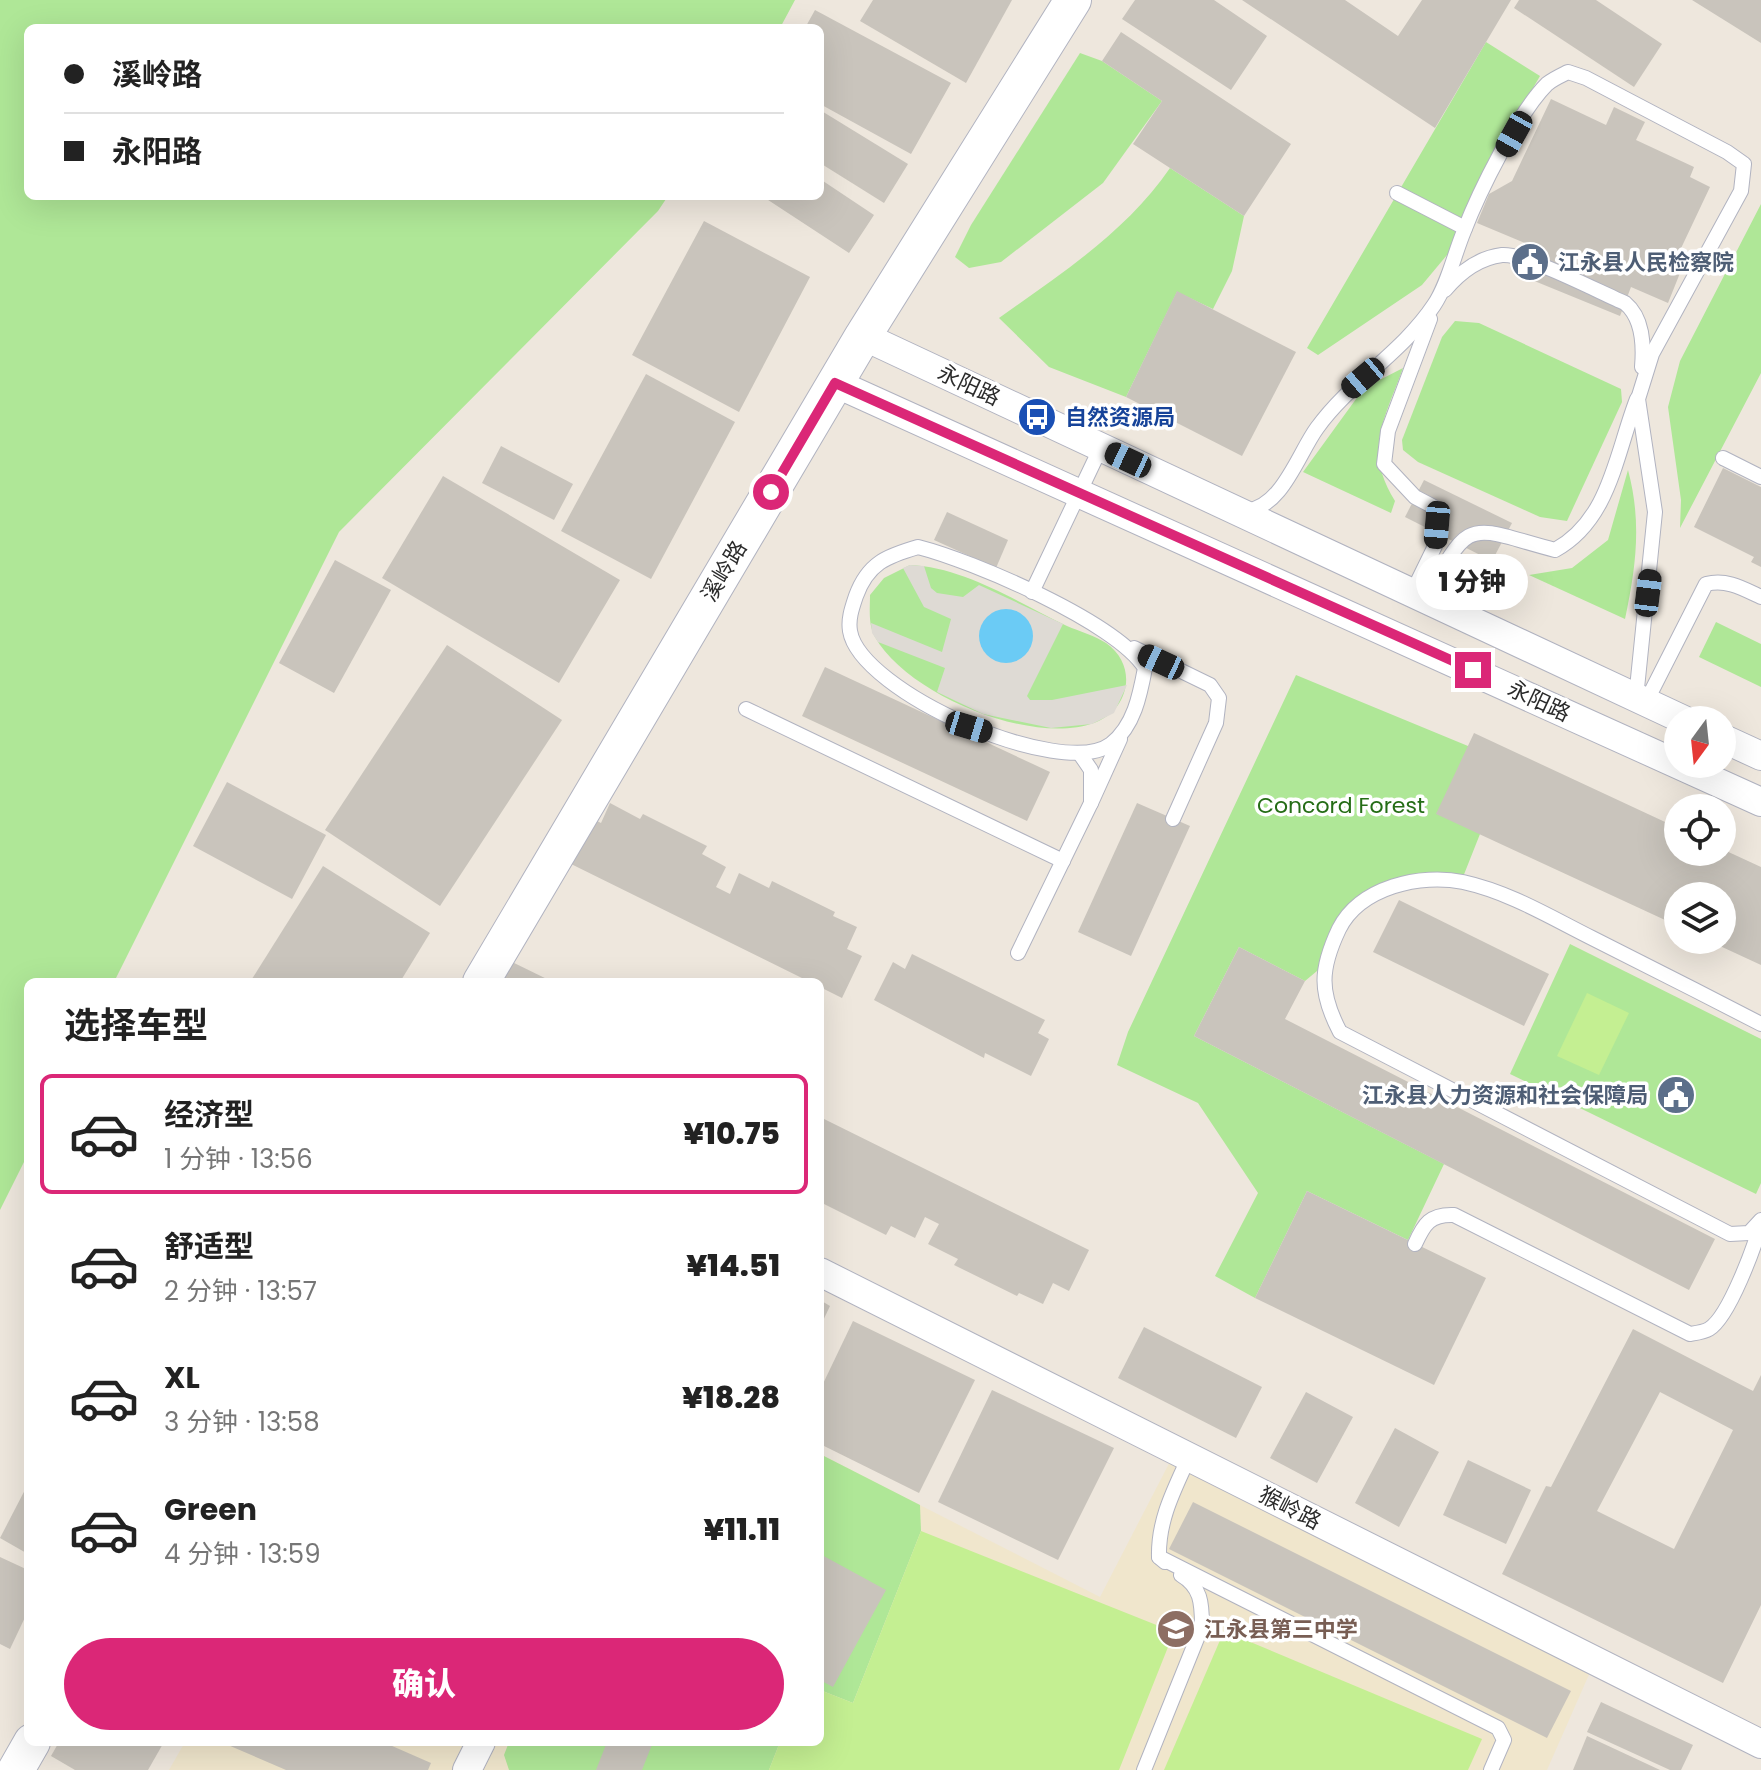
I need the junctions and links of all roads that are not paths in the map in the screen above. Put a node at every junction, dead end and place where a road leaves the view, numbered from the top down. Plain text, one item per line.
1 (1073, 0) edge
2 (1397, 193) dead end
3 (1465, 228) junction
4 (1436, 302) junction
5 (863, 336) junction
6 (835, 383) junction
7 (1640, 392) junction
8 (1101, 447) junction
9 (1723, 458) dead end
10 (1761, 477) edge
11 (1078, 493) junction
12 (1238, 512) junction
13 (1032, 592) junction
14 (1419, 596) junction
15 (1761, 597) edge
16 (1118, 641) junction
17 (1183, 672) junction
18 (1141, 689) junction
19 (1641, 700) junction
20 (746, 709) dead end
21 (1664, 711) edge
22 (1124, 731) junction
23 (1736, 744) edge
24 (1080, 754) junction
25 (1761, 756) edge
26 (1761, 802) edge
27 (1091, 803) junction
28 (1173, 819) dead end
29 (1063, 861) junction
30 (1018, 953) dead end
31 (483, 978) edge
32 (1761, 1024) edge
33 (1761, 1220) edge
34 (1415, 1244) dead end
35 (824, 1274) edge
36 (1189, 1457) junction
37 (1159, 1557) junction
38 (1761, 1744) edge
39 (30, 1746) edge
40 (479, 1746) edge
41 (16, 1770) edge
42 (467, 1770) edge
43 (1144, 1770) edge
44 (1491, 1770) edge

1 - 5 street, 溪岭路
2 - 3 lane
3 - 4 lane
3 - 7 lane
4 - 7 lane
4 - 12 lane
4 - 14 lane
5 - 6 street, 溪岭路
5 - 8 street, 永阳路
6 - 11 street, 永阳路
6 - 31 street, 溪岭路
7 - 14 lane
7 - 19 lane
8 - 11 lane
8 - 12 street, 永阳路
9 - 10 lane
11 - 13 lane
11 - 26 street, 永阳路
12 - 14 street, 永阳路
13 - 16 lane
13 - 24 lane
14 - 19 street, 永阳路
15 - 19 lane
16 - 17 lane
16 - 18 lane
17 - 18 lane
17 - 28 lane
18 - 22 lane
19 - 21 street, 永阳路
20 - 29 lane
22 - 24 lane
22 - 27 lane
23 - 25 street
24 - 27 lane
27 - 29 lane
29 - 30 lane
32 - 33 lane
33 - 34 lane
35 - 36 street, 猴岭路
36 - 37 lane
36 - 38 street, 猴岭路
37 - 43 lane
37 - 44 lane
39 - 41 street
40 - 42 street

